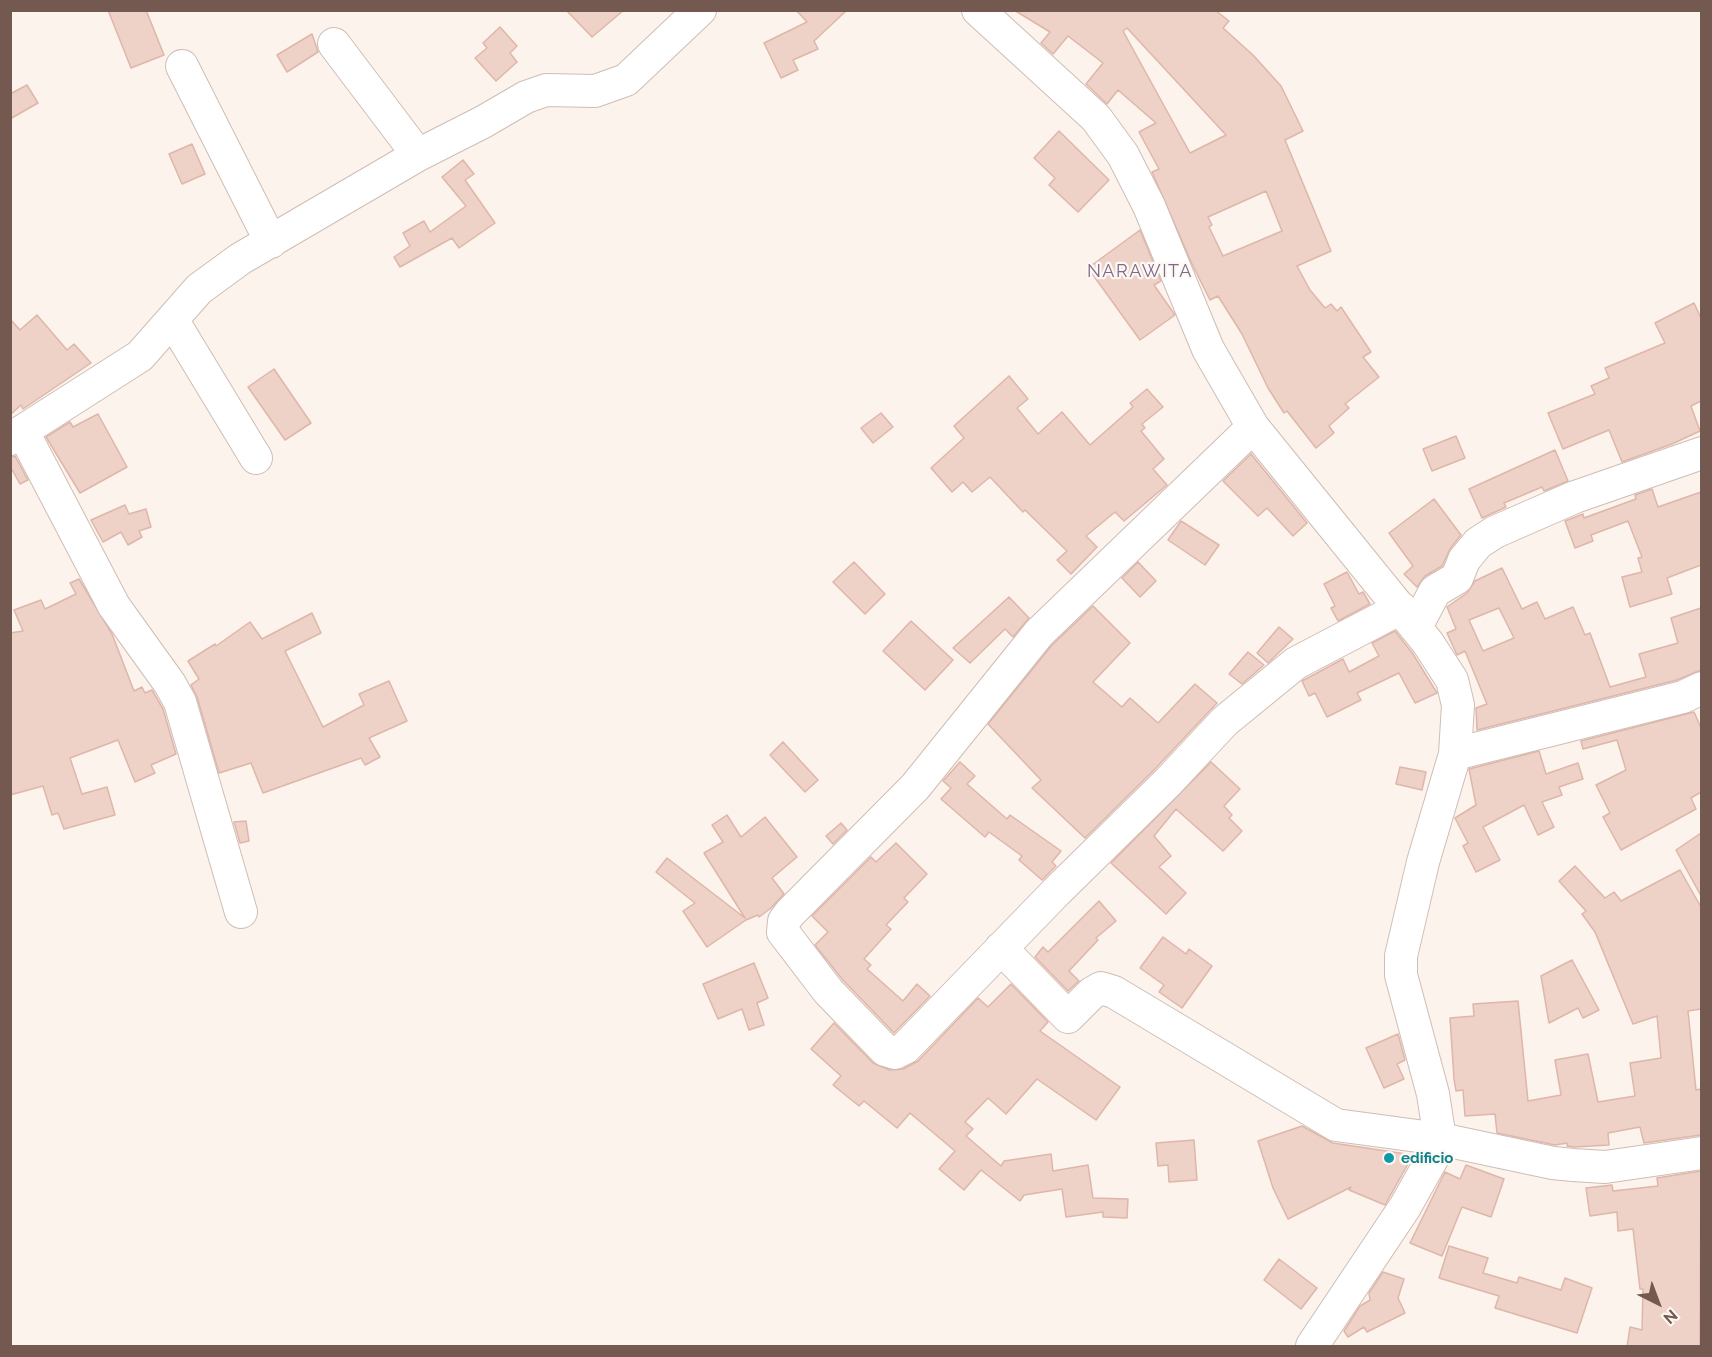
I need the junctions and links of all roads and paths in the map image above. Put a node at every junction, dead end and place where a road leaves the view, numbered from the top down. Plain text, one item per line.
1 (700, 10) edge
2 (978, 10) edge
3 (334, 44) dead end
4 (182, 66) dead end
5 (418, 155) junction
6 (271, 242) junction
7 (173, 321) junction
8 (1252, 427) junction
9 (16, 436) edge
10 (1701, 453) edge
11 (256, 458) dead end
12 (1408, 618) junction
13 (1701, 688) edge
14 (1455, 754) junction
15 (241, 912) dead end
16 (1001, 948) junction
17 (1440, 1139) junction
18 (1701, 1153) edge
19 (1312, 1347) edge

1 - 5 street
2 - 8 street
3 - 5 street
4 - 6 street
5 - 6 street
6 - 7 street
7 - 9 street
7 - 11 street
8 - 12 street
8 - 16 street
9 - 15 street
10 - 12 street
12 - 14 street
12 - 16 street
13 - 14 street
14 - 17 street
16 - 17 street
17 - 18 street
17 - 19 street

